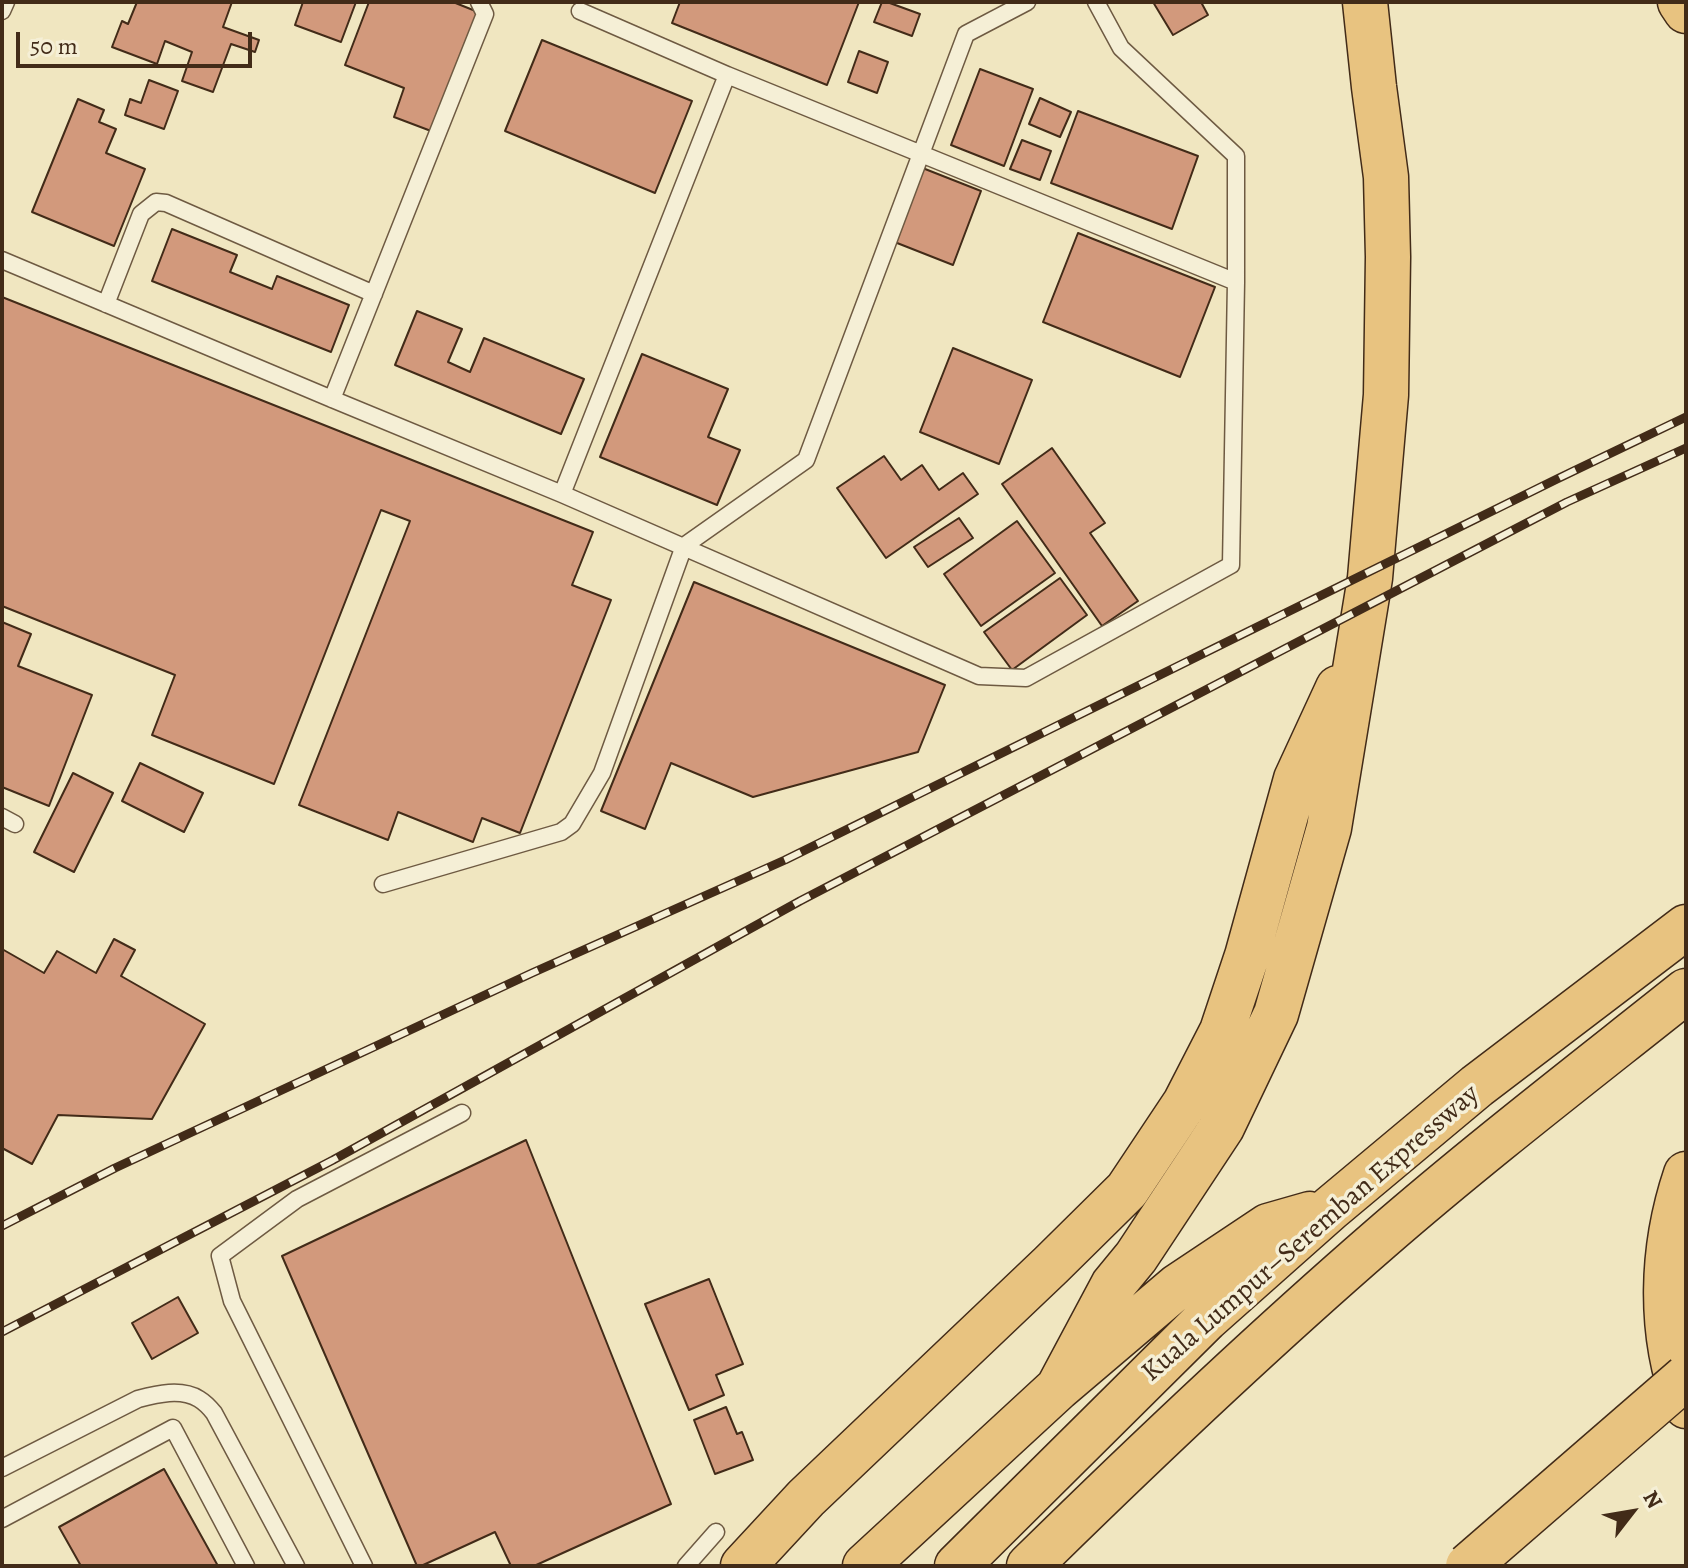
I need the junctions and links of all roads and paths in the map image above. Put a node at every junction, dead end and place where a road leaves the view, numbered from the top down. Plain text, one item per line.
1 (6, 2) edge
2 (479, 2) edge
3 (1027, 2) edge
4 (1096, 2) edge
5 (1365, 2) edge
6 (1680, 2) edge
7 (2, 11) edge
8 (580, 11) dead end
9 (1686, 11) edge
10 (727, 75) junction
11 (920, 153) junction
12 (2, 260) edge
13 (1236, 282) junction
14 (374, 294) junction
15 (106, 304) junction
16 (332, 399) junction
17 (562, 494) junction
18 (684, 546) junction
19 (1361, 639) junction
20 (383, 884) dead end
21 (1686, 927) edge
22 (1686, 991) edge
23 (462, 1113) dead end
24 (1686, 1174) edge
25 (1331, 1208) junction
26 (1686, 1377) edge
27 (1058, 1388) junction
28 (1686, 1406) edge
29 (2, 1468) edge
30 (2, 1519) edge
31 (716, 1532) dead end
32 (246, 1566) edge
33 (296, 1566) edge
34 (364, 1566) edge
35 (686, 1566) edge
36 (743, 1566) edge
37 (865, 1566) edge
38 (957, 1566) edge
39 (1029, 1566) edge
40 (1468, 1566) edge

1 - 7 lane
2 - 14 lane
3 - 11 lane
4 - 13 lane
5 - 19 highway
6 - 9 highway
8 - 10 lane
10 - 11 lane
10 - 17 lane
11 - 13 lane
11 - 18 lane
12 - 15 lane
13 - 18 lane
14 - 15 lane
14 - 16 lane
15 - 16 lane
16 - 17 lane
17 - 18 lane
18 - 20 lane
19 - 27 highway
19 - 36 highway
21 - 25 highway, Kuala Lumpur–Seremban Expressway
22 - 39 highway, Kuala Lumpur–Seremban Expressway
23 - 34 lane
24 - 28 highway
25 - 27 highway
25 - 38 highway, Kuala Lumpur–Seremban Expressway
26 - 40 highway, bridge
27 - 37 highway
29 - 33 lane
30 - 32 lane
31 - 35 lane

